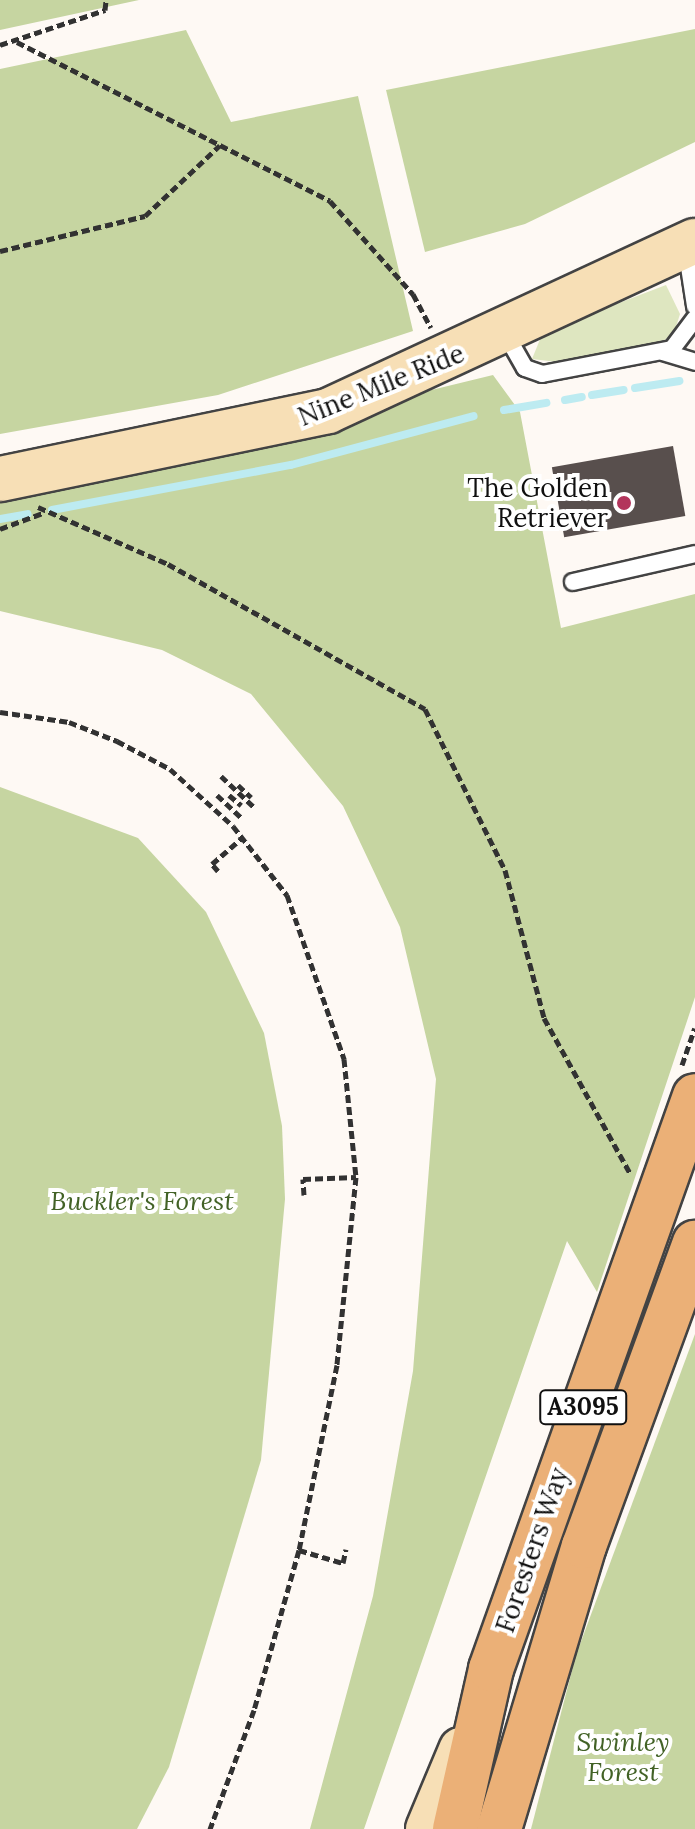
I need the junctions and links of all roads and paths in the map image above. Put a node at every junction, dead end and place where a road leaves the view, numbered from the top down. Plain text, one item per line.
1 (106, 0) edge
2 (17, 42) junction
3 (0, 45) edge
4 (220, 145) junction
5 (690, 243) edge
6 (0, 251) edge
7 (695, 306) edge
8 (695, 319) edge
9 (505, 333) junction
10 (434, 334) dead end
11 (661, 352) junction
12 (695, 362) edge
13 (4, 479) edge
14 (43, 513) junction
15 (0, 529) edge
16 (695, 554) edge
17 (573, 582) dead end
18 (0, 712) edge
19 (221, 776) dead end
20 (240, 791) junction
21 (217, 795) dead end
22 (251, 797) dead end
23 (254, 807) dead end
24 (232, 809) junction
25 (226, 819) junction
26 (243, 819) dead end
27 (243, 837) junction
28 (218, 871) dead end
29 (695, 1096) edge
30 (356, 1177) junction
31 (639, 1189) dead end
32 (304, 1195) dead end
33 (695, 1243) edge
34 (346, 1549) dead end
35 (299, 1550) junction
36 (475, 1720) junction
37 (210, 1829) edge
38 (428, 1829) edge
39 (455, 1829) edge
40 (499, 1829) edge

1 - 2 path
2 - 3 path
2 - 4 path
4 - 6 path
4 - 10 path
5 - 7 lane
5 - 9 main road, Nine Mile Ride
8 - 11 lane
9 - 11 lane
9 - 13 main road, Nine Mile Ride
11 - 12 lane
13 - 14 path
14 - 15 path
14 - 31 path
16 - 17 lane
18 - 25 path
19 - 20 path
20 - 22 path
20 - 23 path
20 - 24 path
21 - 24 path
24 - 25 path
24 - 26 path
25 - 27 path
27 - 28 path
27 - 30 path
29 - 36 main road, Foresters Way / A3095
30 - 32 path
30 - 35 path
33 - 40 main road, Foresters Way / A3095
34 - 35 path
35 - 37 path
36 - 38 main road
36 - 39 main road, Foresters Way / A3095

